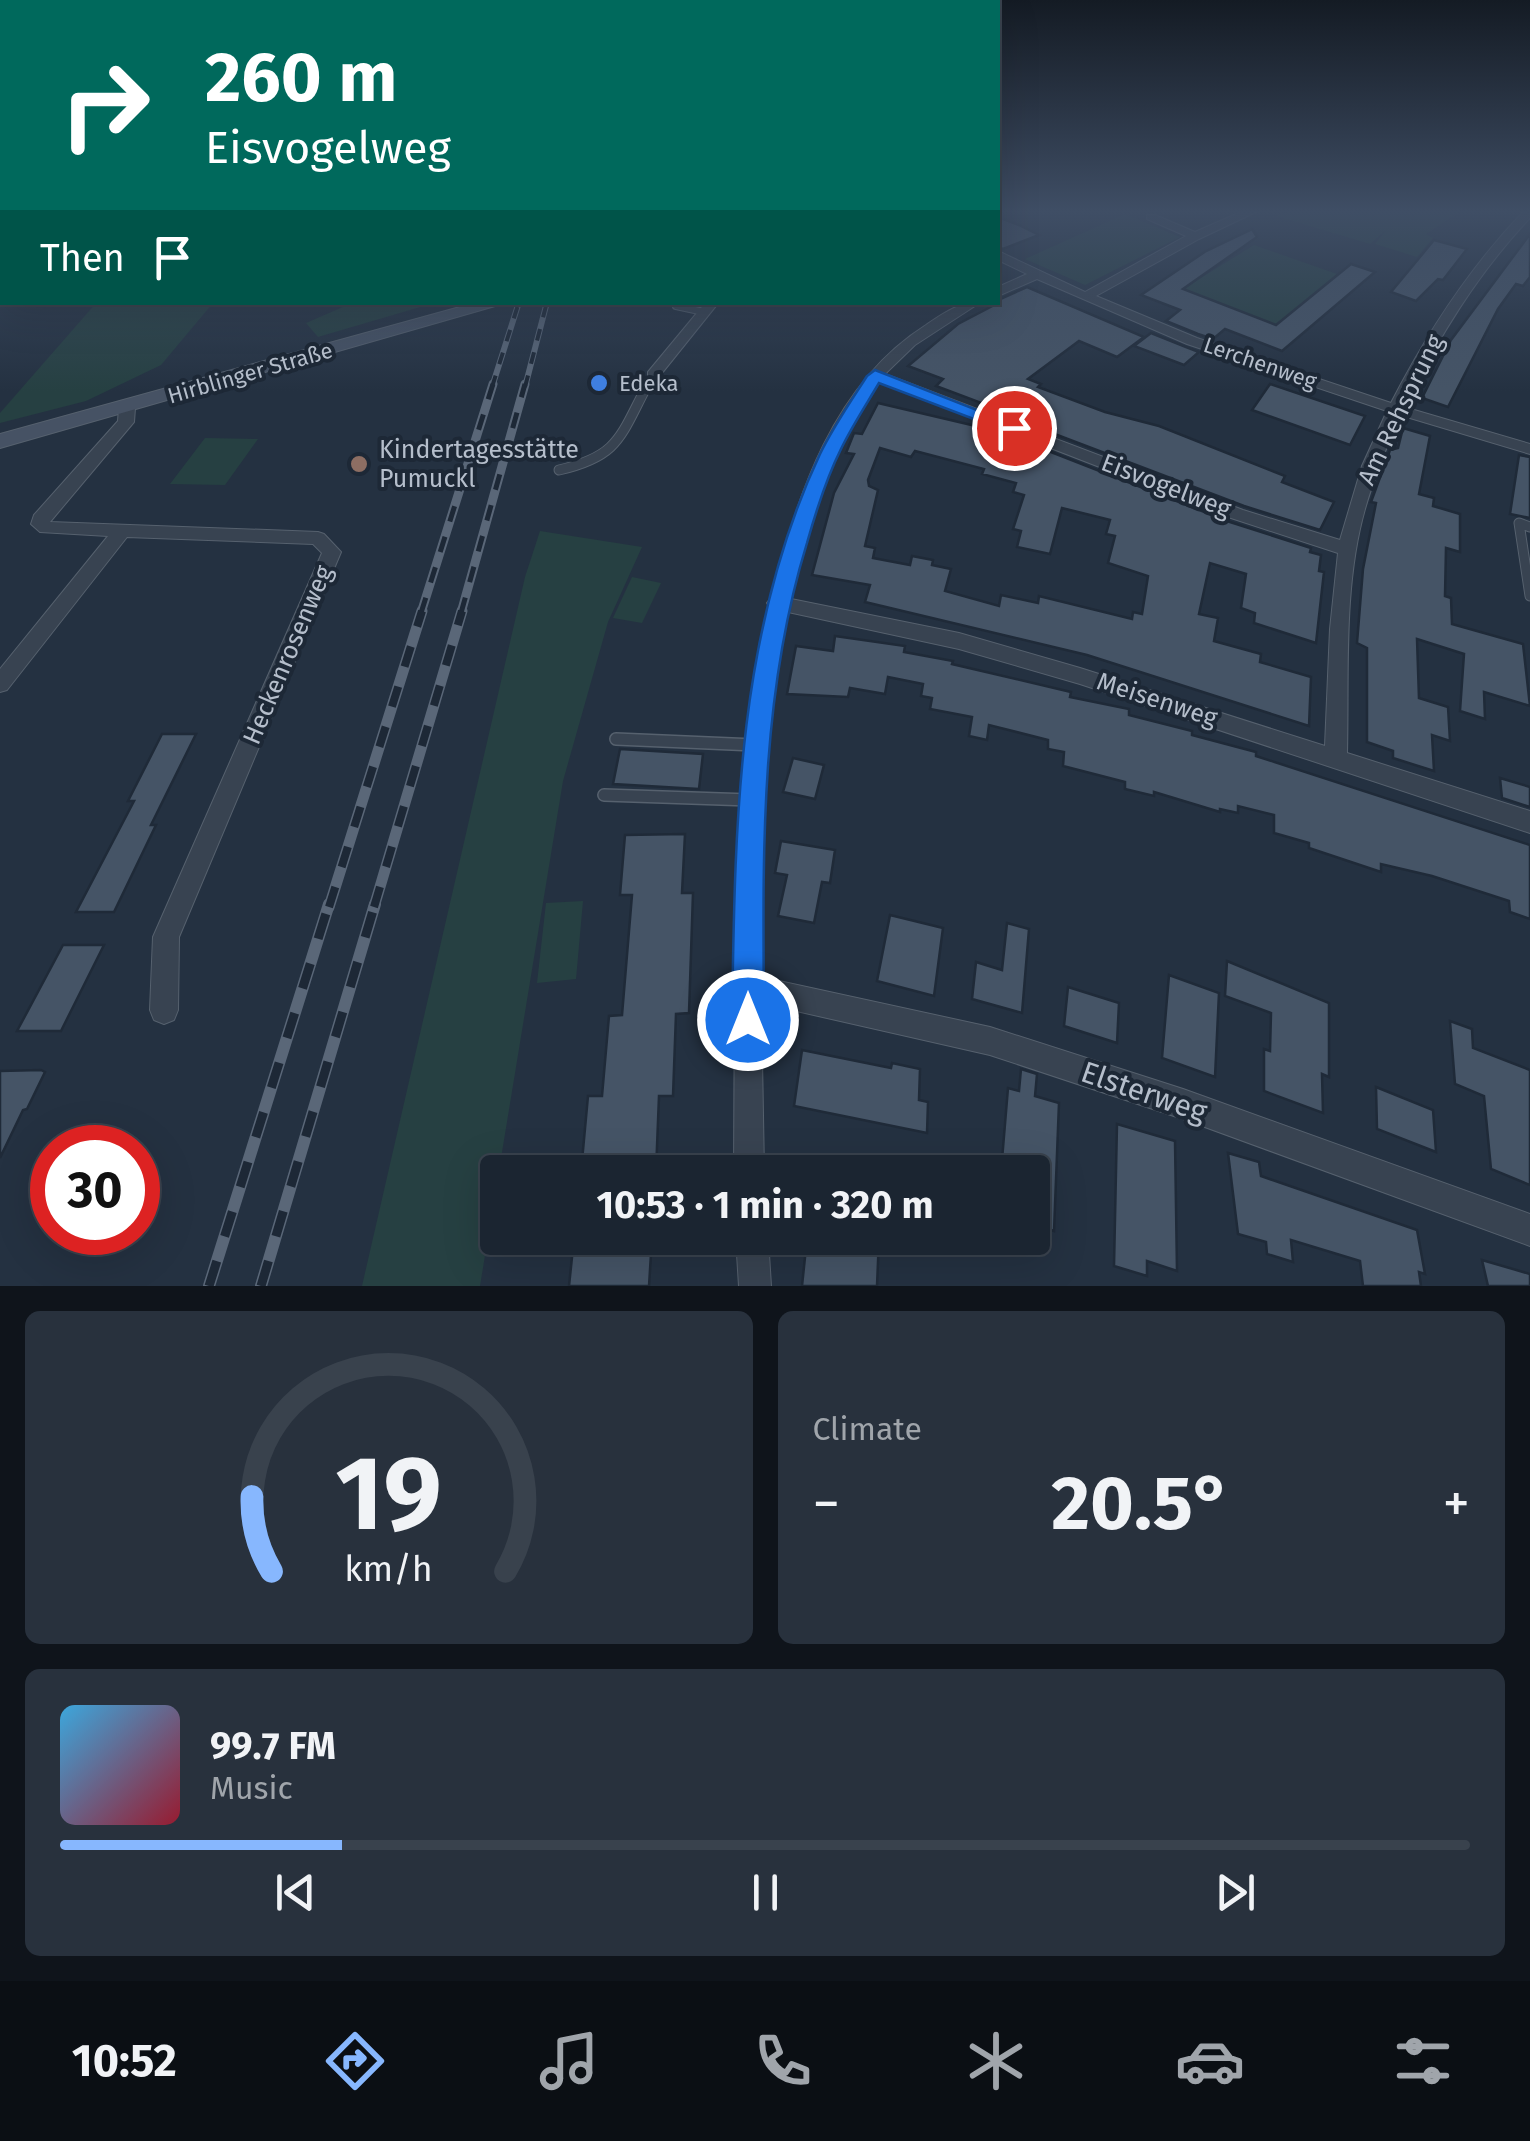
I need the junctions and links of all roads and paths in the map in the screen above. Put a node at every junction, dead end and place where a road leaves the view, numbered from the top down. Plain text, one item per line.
1 (1028, 271) edge
2 (1132, 271) edge
3 (1480, 271) edge
4 (1035, 275) junction
5 (1000, 291) edge
6 (1087, 296) junction
7 (489, 305) edge
8 (970, 305) edge
9 (676, 306) dead end
10 (709, 308) edge
11 (653, 374) joint
12 (875, 376) junction
13 (127, 408) junction
14 (1397, 410) junction
15 (0, 441) edge
16 (1530, 448) edge
17 (559, 470) dead end
18 (1530, 527) edge
19 (121, 532) junction
20 (1347, 549) junction
21 (1530, 596) edge
22 (778, 603) junction
23 (0, 684) edge
24 (616, 739) dead end
25 (755, 745) junction
26 (1336, 759) junction
27 (604, 795) dead end
28 (750, 800) junction
29 (1530, 822) edge
30 (748, 988) junction
31 (164, 1010) dead end
32 (749, 1155) edge
33 (1530, 1230) edge
34 (753, 1255) edge
35 (755, 1286) edge

1 - 4 street, Lerchenweg
2 - 6 street
3 - 14 street, Am Rehsprung
4 - 5 street
4 - 6 street, Lerchenweg
6 - 14 street, Lerchenweg
7 - 13 street, Hirblinger Straße
8 - 12 street
9 - 10 lane
10 - 11 street
11 - 17 lane
12 - 20 street, Eisvogelweg
12 - 22 street
13 - 15 street, Hirblinger Straße
13 - 19 street, Heckenrosenweg
14 - 16 street, Lerchenweg
14 - 20 street, Am Rehsprung
18 - 21 lane
19 - 23 street
19 - 31 street, Heckenrosenweg
20 - 26 street, Am Rehsprung
22 - 25 street
22 - 26 street, Meisenweg
24 - 25 lane
25 - 28 street
26 - 29 street, Meisenweg
27 - 28 lane
28 - 30 street
30 - 32 street
30 - 33 street, Elsterweg
34 - 35 street

